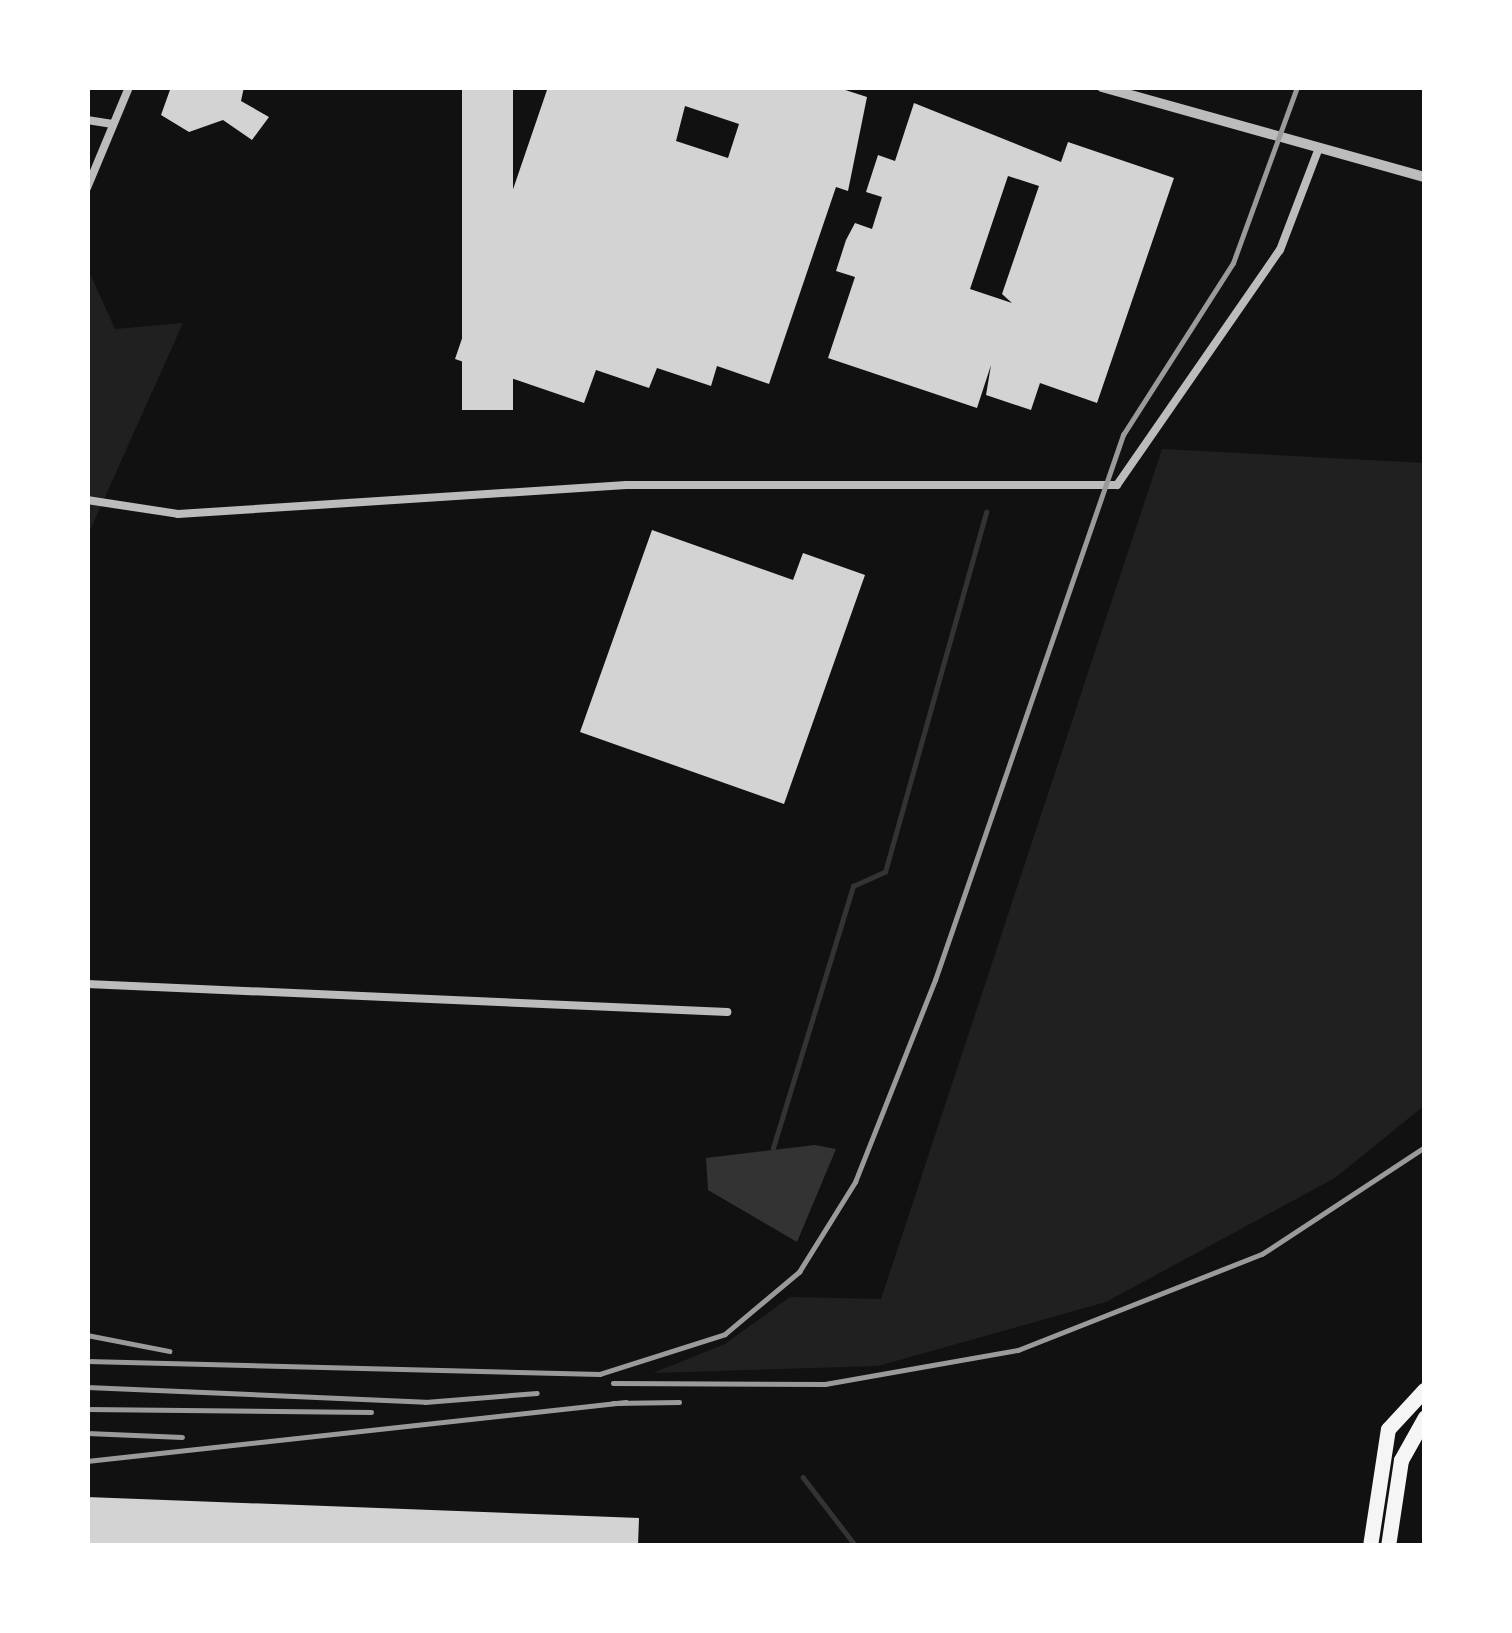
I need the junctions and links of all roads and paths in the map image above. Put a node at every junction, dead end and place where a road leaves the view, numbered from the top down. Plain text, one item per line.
1 (129, 87) edge
2 (1102, 87) edge
3 (87, 120) edge
4 (113, 124) junction
5 (1319, 148) junction
6 (1425, 177) edge
7 (87, 188) edge
8 (87, 500) edge
9 (87, 984) edge
10 (728, 1012) dead end
11 (1425, 1389) edge
12 (1425, 1417) edge
13 (1370, 1546) edge
14 (1388, 1546) edge

1 - 4 street
2 - 5 street
3 - 4 street
4 - 7 street
5 - 6 street
5 - 8 street
9 - 10 street
11 - 13 highway
12 - 14 highway

